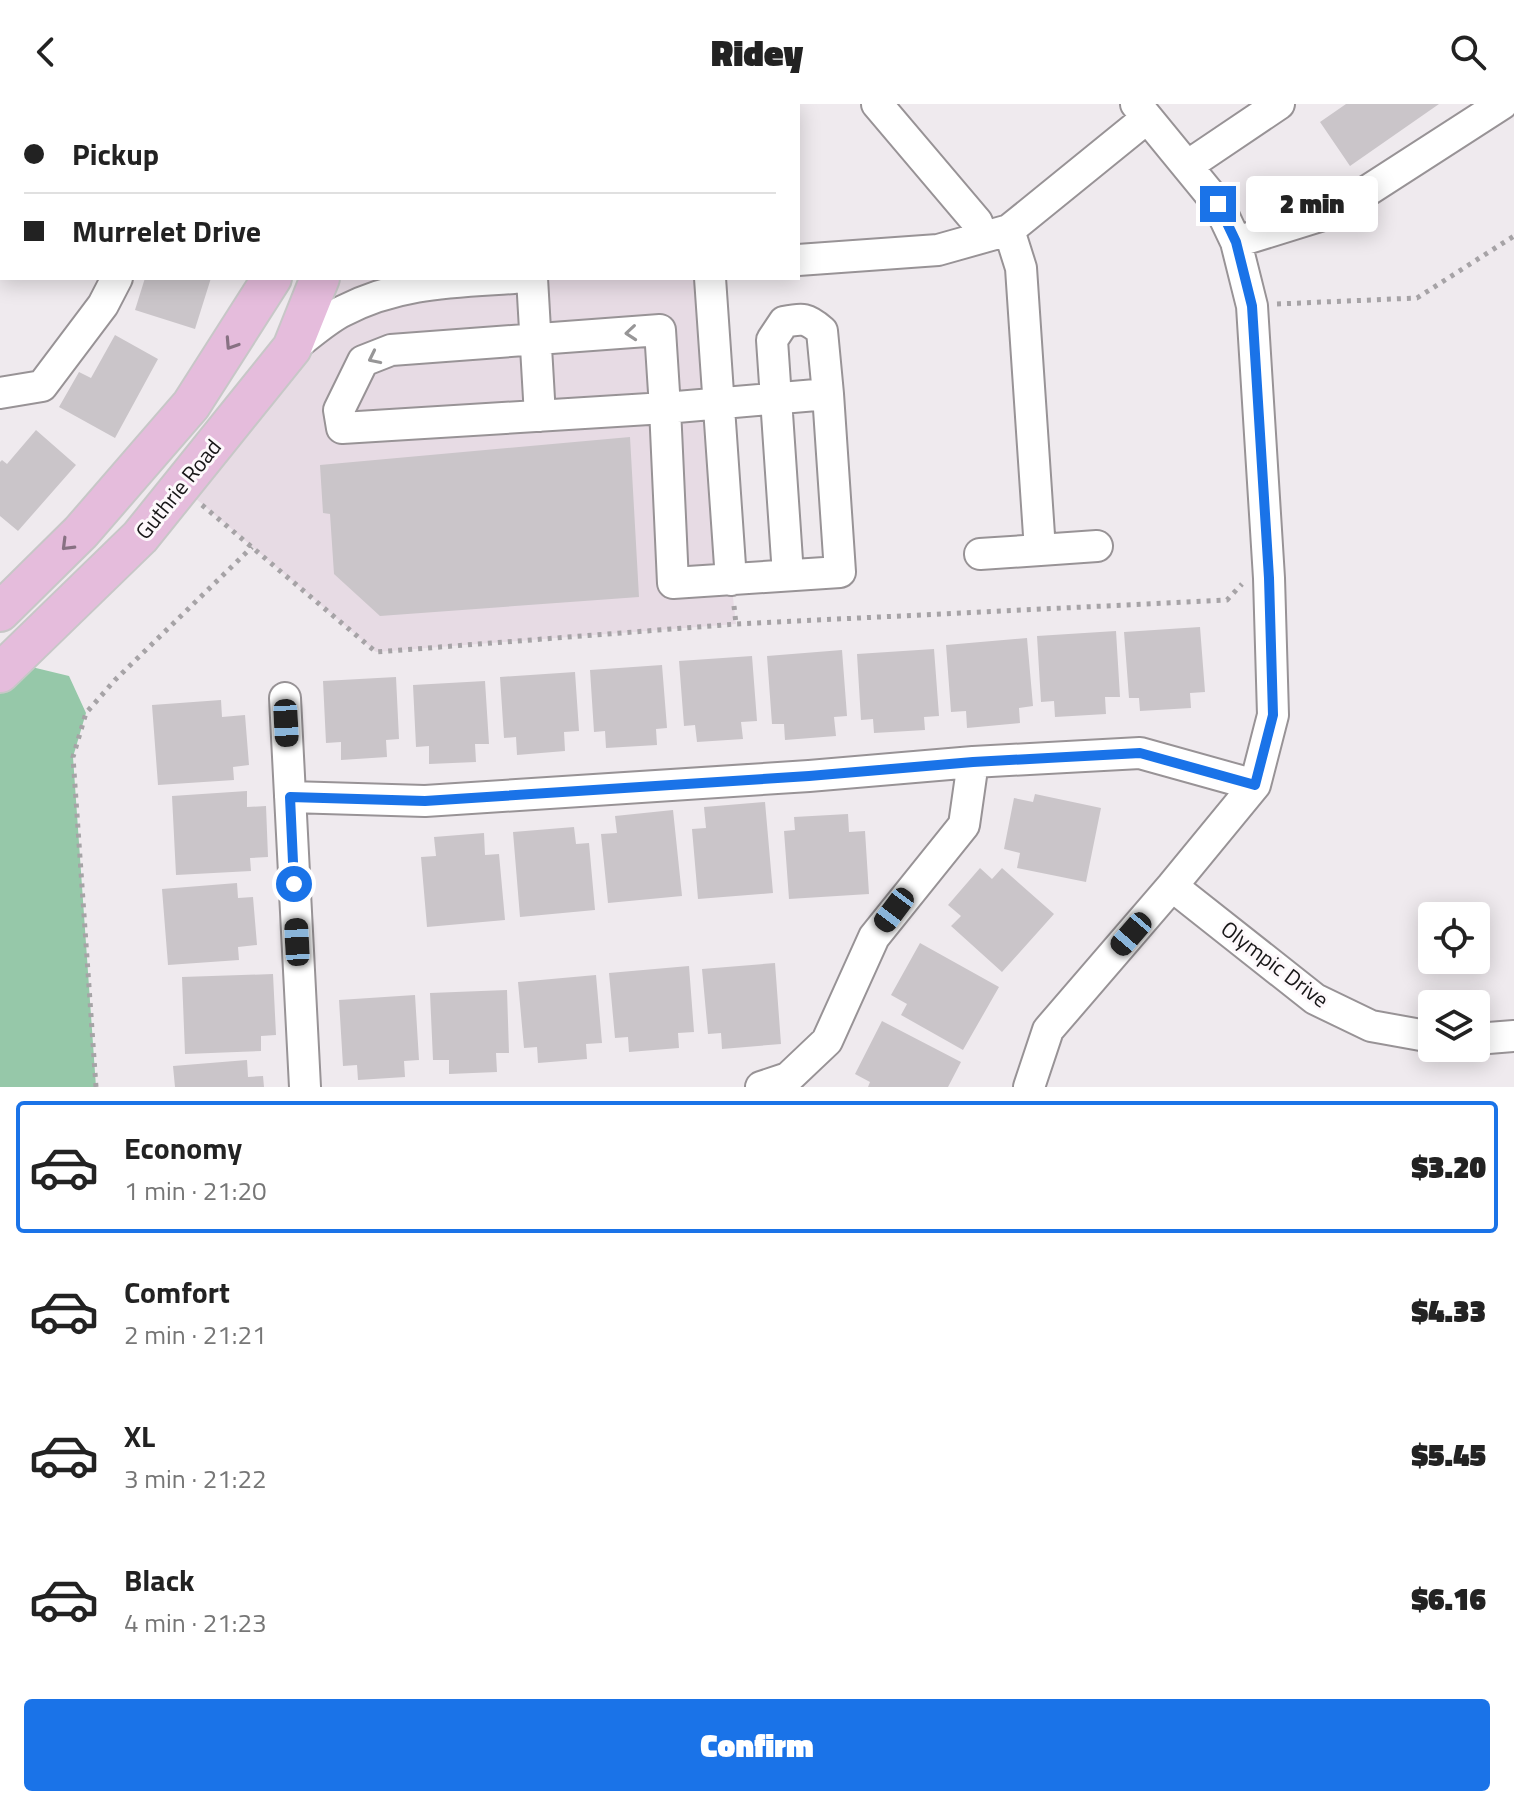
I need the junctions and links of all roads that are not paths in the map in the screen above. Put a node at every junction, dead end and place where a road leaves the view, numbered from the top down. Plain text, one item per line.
1 (877, 104) edge
2 (1279, 104) edge
3 (1502, 104) edge
4 (1141, 111) edge
5 (1187, 166) junction
6 (996, 234) junction
7 (1236, 242) junction
8 (800, 260) edge
9 (116, 280) edge
10 (271, 280) edge
11 (319, 280) edge
12 (450, 280) edge
13 (532, 280) edge
14 (710, 280) edge
15 (418, 281) edge
16 (536, 340) junction
17 (292, 348) junction
18 (0, 393) edge
19 (828, 394) junction
20 (776, 398) junction
21 (718, 402) junction
22 (665, 408) junction
23 (540, 416) junction
24 (1097, 546) dead end
25 (1040, 550) junction
26 (980, 554) dead end
27 (788, 575) junction
28 (731, 580) junction
29 (0, 612) edge
30 (0, 673) edge
31 (285, 698) dead end
32 (973, 762) junction
33 (1255, 785) junction
34 (290, 797) junction
35 (1172, 886) junction
36 (1418, 1034) edge
37 (1514, 1036) edge
38 (1490, 1038) edge
39 (305, 1087) edge
40 (761, 1087) edge
41 (1029, 1087) edge

1 - 6 street
2 - 5 street
3 - 7 street
4 - 5 street
4 - 6 street
5 - 7 street
6 - 8 street
6 - 25 street
7 - 33 street
9 - 18 street
10 -> 29 main road, Guthrie Road
11 - 17 main road, Guthrie Road
12 - 15 street
13 - 16 street
14 - 21 street
15 - 17 street
22 -> 16 street
16 - 23 street
16 -> 23 street
17 - 30 main road, Guthrie Road
19 - 20 street
19 - 20 street
19 - 27 street
20 - 21 street
20 - 27 street
21 - 22 street
21 - 28 street
22 - 23 street
22 - 28 street
24 - 25 street
25 - 26 street
27 - 28 street
31 - 34 street
32 - 33 street
32 - 34 street
32 - 40 street
33 - 35 street
34 - 39 street
35 - 36 street, Olympic Drive
35 - 41 street
37 - 38 street

